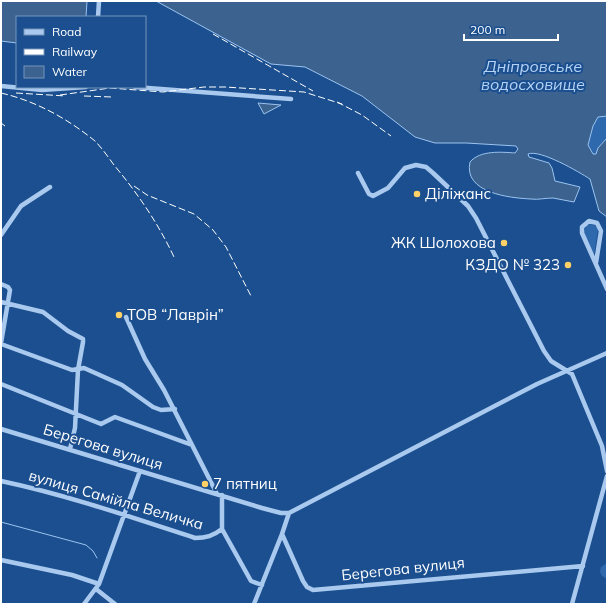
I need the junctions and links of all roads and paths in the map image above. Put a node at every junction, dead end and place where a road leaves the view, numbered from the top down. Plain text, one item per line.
1 (99, 1) edge
2 (98, 16) edge
3 (1, 86) edge
4 (16, 87) edge
5 (22, 88) edge
6 (71, 88) edge
7 (146, 88) edge
8 (291, 99) dead end
9 (358, 173) dead end
10 (50, 187) dead end
11 (1, 235) edge
12 (596, 263) junction
13 (1, 284) edge
14 (607, 290) edge
15 (1, 302) edge
16 (8, 304) junction
17 (126, 317) dead end
18 (1, 343) edge
19 (607, 353) edge
20 (78, 370) junction
21 (567, 370) junction
22 (1, 384) edge
23 (175, 409) junction
24 (77, 415) junction
25 (1, 429) edge
26 (192, 445) junction
27 (70, 449) junction
28 (140, 471) junction
29 (607, 471) edge
30 (607, 476) edge
31 (1, 481) edge
32 (219, 495) junction
33 (290, 513) junction
34 (123, 514) junction
35 (222, 529) junction
36 (282, 534) junction
37 (1, 560) edge
38 (583, 566) junction
39 (262, 585) junction
40 (97, 587) junction
41 (84, 604) edge
42 (115, 604) edge
43 (254, 604) edge
44 (572, 604) edge

1 - 2 street
3 - 4 street
5 - 6 street
7 - 8 street
9 - 21 street
10 - 11 street
12 - 12 street
12 - 14 street
13 - 16 street
15 - 16 street
16 - 18 street
16 - 20 street
17 - 23 street
18 - 20 street
19 - 21 street
20 - 23 street
20 - 24 street
21 - 29 street
21 - 33 street
22 - 24 street
23 - 26 street
24 - 26 street
24 - 27 street
25 - 27 street, Берегова вулиця
26 - 32 street
27 - 28 street, Берегова вулиця
28 - 32 street, Берегова вулиця
28 - 34 street
30 - 38 street
31 - 34 street, вулиця Самійла Величка
32 - 33 street, Берегова вулиця
32 - 35 street
33 - 36 street
34 - 35 street, вулиця Самійла Величка
34 - 40 street
35 - 39 street
36 - 38 street, Берегова вулиця
36 - 39 street
37 - 40 street
38 - 44 street
39 - 43 street
40 - 41 street
40 - 42 street

